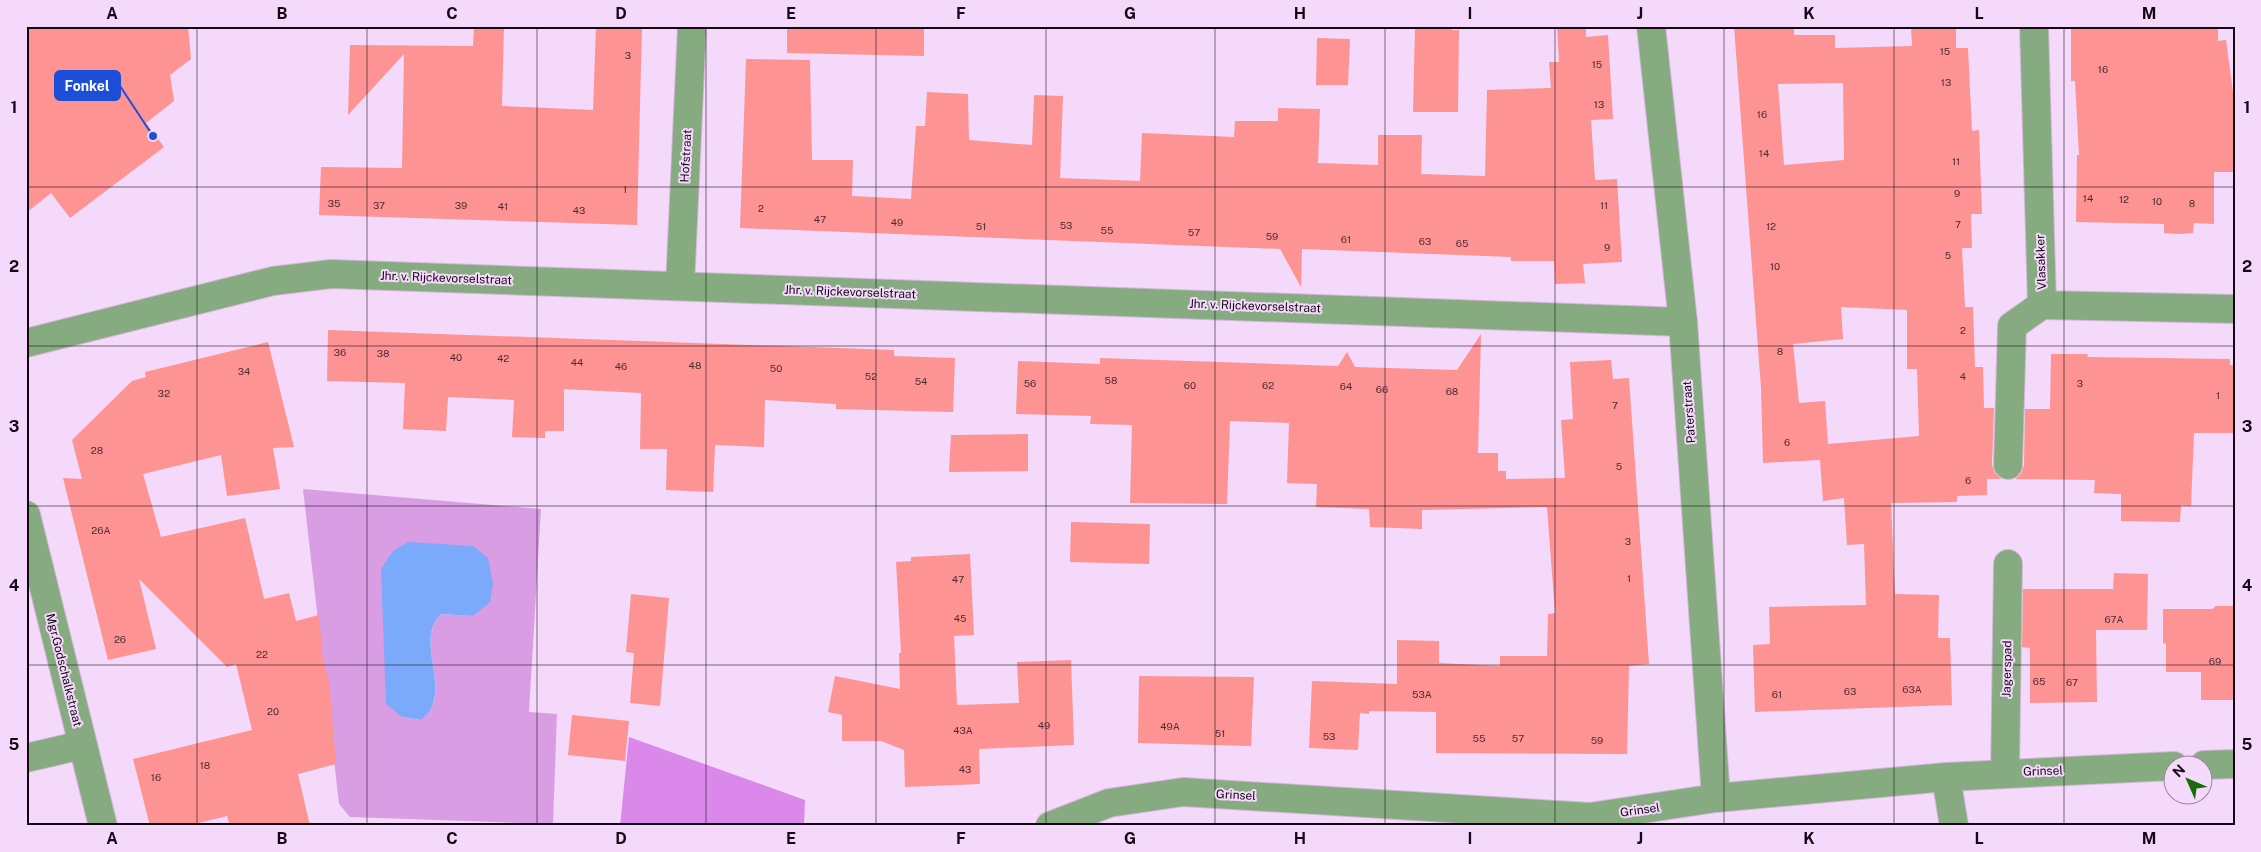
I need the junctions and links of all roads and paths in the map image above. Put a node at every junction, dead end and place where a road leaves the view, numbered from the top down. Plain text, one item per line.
1 (692, 26) edge
2 (1651, 26) edge
3 (2034, 26) edge
4 (680, 286) junction
5 (2042, 305) junction
6 (2235, 309) edge
7 (1682, 322) junction
8 (26, 343) edge
9 (2008, 465) dead end
10 (26, 515) edge
11 (2008, 564) dead end
12 (82, 745) junction
13 (26, 758) edge
14 (2235, 764) edge
15 (2214, 765) edge
16 (2164, 766) edge
17 (2005, 773) junction
18 (1946, 777) junction
19 (1716, 798) junction
20 (103, 826) edge
21 (1050, 826) edge
22 (1954, 826) edge

1 - 4 street, Hofstraat
2 - 7 street, Paterstraat
3 - 5 street, Vlasakker
4 - 7 street, Jhr. v. Rijckevorselstraat
4 - 8 street, Jhr. v. Rijckevorselstraat
5 - 6 street, Vlasakker
5 - 9 street
7 - 19 street, Paterstraat
10 - 12 street, Mgr.Godschalkstraat
11 - 17 street, Jagerspad
12 - 13 street
12 - 20 street, Mgr.Godschalkstraat
14 - 15 street
16 - 17 street, Grinsel
17 - 18 street, Grinsel
18 - 19 street, Grinsel
18 - 22 street
19 - 21 street, Grinsel

